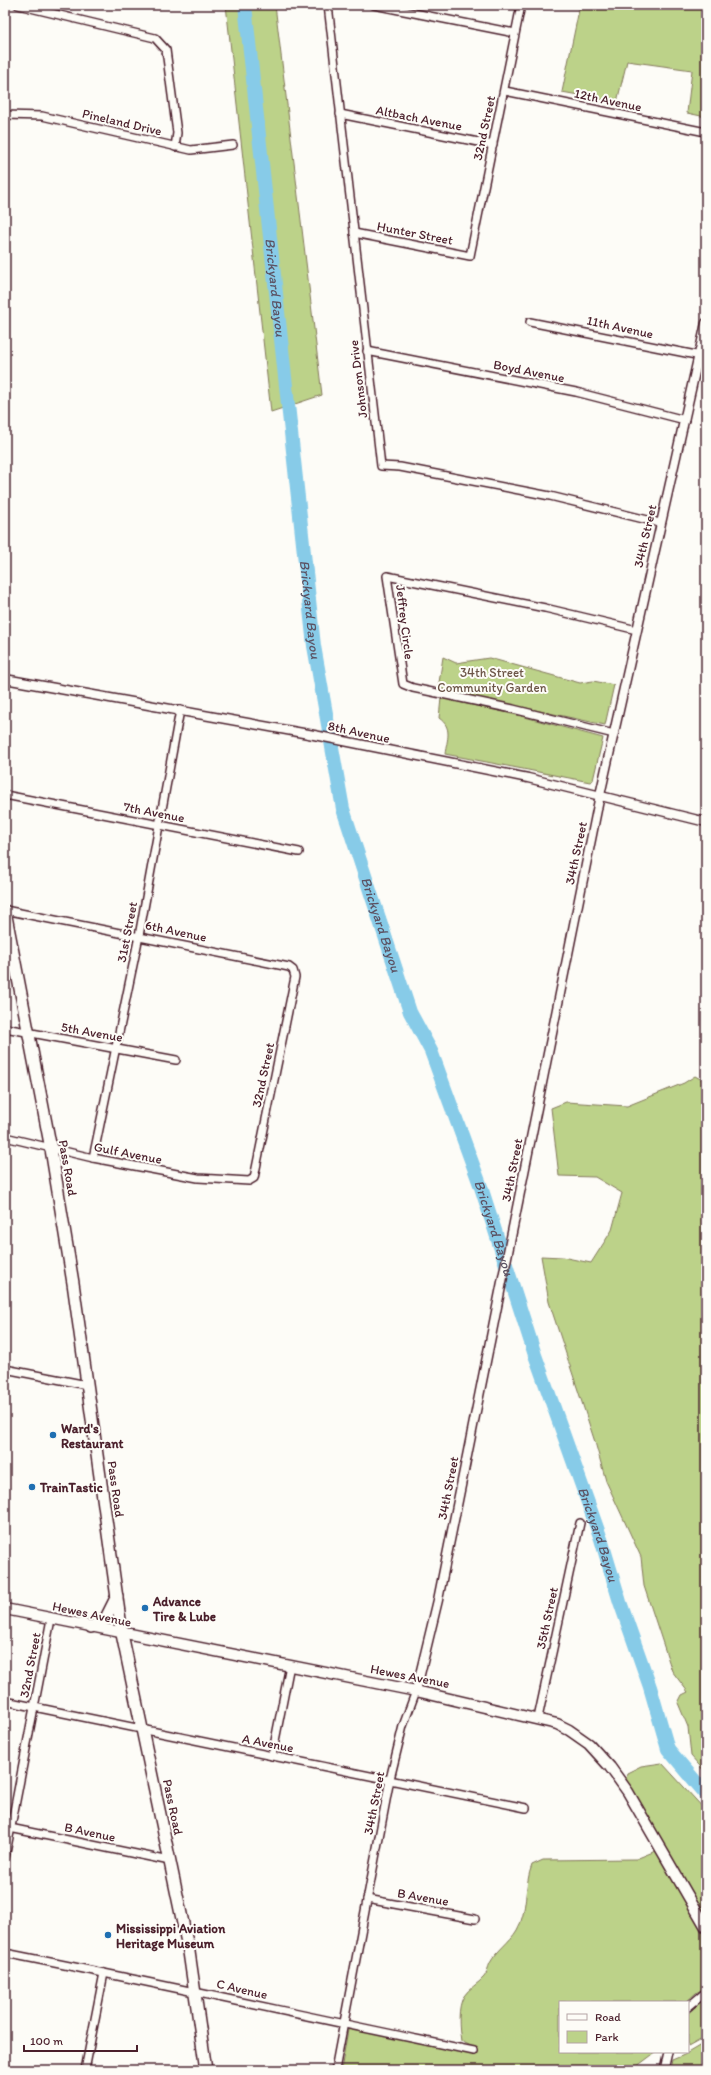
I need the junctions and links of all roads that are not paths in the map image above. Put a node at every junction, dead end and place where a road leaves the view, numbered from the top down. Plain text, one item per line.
1 (18, 5) edge
2 (328, 5) edge
3 (374, 5) edge
4 (521, 5) edge
5 (515, 33) junction
6 (505, 91) junction
7 (340, 114) junction
8 (5, 115) edge
9 (706, 132) edge
10 (233, 145) dead end
11 (493, 145) junction
12 (175, 147) junction
13 (354, 233) junction
14 (470, 256) joint
15 (530, 322) dead end
16 (706, 323) edge
17 (367, 351) junction
18 (703, 356) edge
19 (685, 420) junction
20 (660, 523) junction
21 (637, 630) junction
22 (5, 679) edge
23 (180, 710) junction
24 (614, 734) junction
25 (5, 795) edge
26 (600, 795) junction
27 (706, 822) edge
28 (158, 825) junction
29 (299, 852) dead end
30 (5, 910) edge
31 (139, 936) junction
32 (293, 970) joint
33 (5, 1028) edge
34 (28, 1032) junction
35 (115, 1048) junction
36 (176, 1060) dead end
37 (5, 1137) edge
38 (51, 1149) junction
39 (93, 1158) junction
40 (249, 1181) joint
41 (5, 1369) edge
42 (87, 1385) junction
43 (580, 1523) dead end
44 (117, 1596) junction
45 (5, 1609) edge
46 (51, 1619) junction
47 (91, 1627) junction
48 (122, 1634) junction
49 (290, 1665) junction
50 (416, 1691) junction
51 (5, 1701) edge
52 (35, 1707) junction
53 (538, 1718) junction
54 (142, 1730) junction
55 (272, 1756) junction
56 (390, 1779) junction
57 (526, 1808) dead end
58 (8, 1827) edge
59 (5, 1858) edge
60 (170, 1861) junction
61 (367, 1899) junction
62 (475, 1918) dead end
63 (706, 1927) edge
64 (5, 1953) edge
65 (104, 1973) junction
66 (196, 1991) junction
67 (706, 1992) edge
68 (689, 2006) edge
69 (343, 2025) junction
70 (474, 2051) dead end
71 (668, 2053) edge
72 (85, 2070) edge
73 (206, 2070) edge
74 (335, 2070) edge
75 (664, 2070) edge

1 - 12 street
2 - 7 street, Johnson Drive
3 - 5 street
4 - 5 street, 32nd Street
5 - 6 street, 32nd Street
6 - 9 street, 12th Avenue
6 - 11 street, 32nd Street
7 - 11 street, Altbach Avenue
7 - 13 street, Johnson Drive
8 - 12 street, Pineland Drive
10 - 12 street, Pineland Drive
11 - 14 street, 32nd Street
13 - 14 street, Hunter Street
13 - 17 street, Johnson Drive
15 - 18 street, 11th Avenue
16 - 18 street, 34th Street
17 - 19 street, Boyd Avenue
17 - 20 street, Johnson Drive
18 - 19 street, 34th Street
19 - 20 street, 34th Street
20 - 21 street, 34th Street
21 - 24 street, 34th Street
21 - 24 street, Jeffrey Circle
22 - 23 street, 8th Avenue
23 - 26 street, 8th Avenue
23 - 28 street, 31st Street
24 - 26 street, 34th Street
25 - 28 street, 7th Avenue
26 - 27 street, 8th Avenue
26 - 50 street, 34th Street
28 - 29 street, 7th Avenue
28 - 31 street, 31st Street
30 - 31 street, 6th Avenue
30 - 34 main road, Pass Road
31 - 32 street, 6th Avenue
31 - 35 street, 31st Street
32 - 40 street, 32nd Street
33 - 34 street, 5th Avenue
34 - 35 street, 5th Avenue
34 - 38 main road, Pass Road
35 - 36 street, 5th Avenue
35 - 39 street, 31st Street
37 - 38 street, Gulf Avenue
38 - 39 street, Gulf Avenue
38 - 42 main road, Pass Road
39 - 40 street, Gulf Avenue
41 - 42 street
42 - 44 main road, Pass Road
43 - 53 street, 35th Street
44 - 47 main road
44 - 48 main road, Pass Road
45 - 46 main road, Hewes Avenue
46 - 47 main road, Hewes Avenue
46 - 52 street, 32nd Street
47 - 48 main road, Hewes Avenue
48 - 49 main road, Hewes Avenue
48 - 54 main road, Pass Road
49 - 50 main road, Hewes Avenue
49 - 55 street
50 - 53 main road, Hewes Avenue
50 - 56 street, 34th Street
51 - 52 street, A Avenue
52 - 54 street, A Avenue
52 - 58 street, 32nd Street
53 - 63 main road, Hewes Avenue
54 - 55 street, A Avenue
54 - 60 main road, Pass Road
55 - 56 street, A Avenue
56 - 57 street, A Avenue
56 - 61 street, 34th Street
58 - 59 street, 32nd Street
58 - 60 street, B Avenue
60 - 66 main road, Pass Road
61 - 62 street, B Avenue
61 - 69 street, 34th Street
64 - 65 street, C Avenue
65 - 66 street, C Avenue
65 - 72 street
66 - 69 street, C Avenue
66 - 73 main road, Pass Road
67 - 68 street
69 - 70 street, C Avenue
69 - 74 street, 34th Street
71 - 75 street

